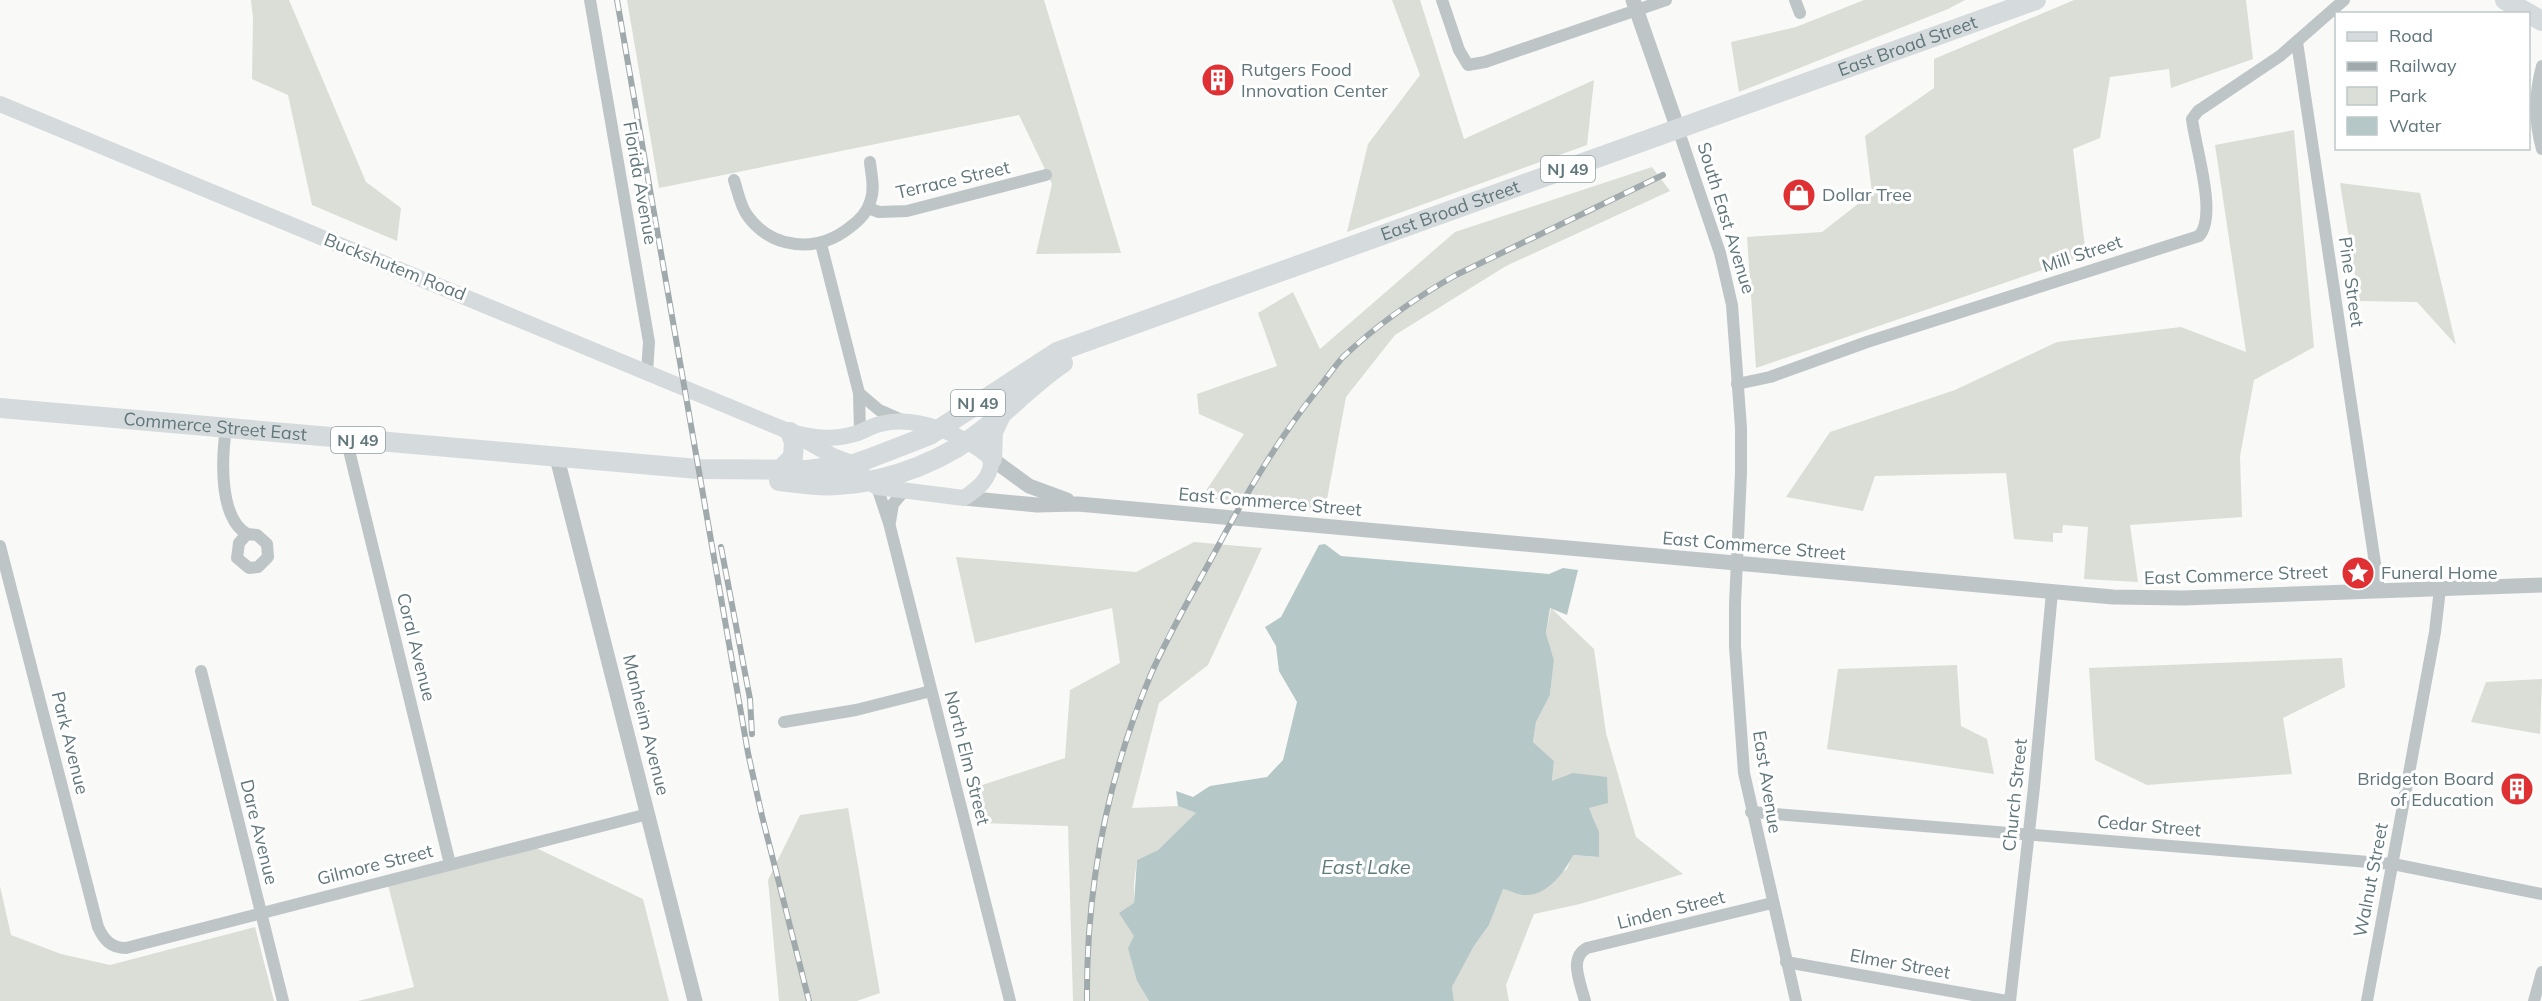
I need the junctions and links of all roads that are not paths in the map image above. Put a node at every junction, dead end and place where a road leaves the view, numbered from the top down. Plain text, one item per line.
1 (590, 0) edge
2 (1442, 0) edge
3 (1666, 0) edge
4 (1795, 0) edge
5 (2036, 0) edge
6 (2344, 0) edge
7 (2505, 0) edge
8 (1635, 5) edge
9 (2526, 12) edge
10 (1800, 13) dead end
11 (2297, 42) junction
12 (2542, 66) edge
13 (0, 104) edge
14 (1678, 129) junction
15 (2542, 149) edge
16 (870, 162) dead end
17 (1046, 175) dead end
18 (734, 180) dead end
19 (868, 208) junction
20 (821, 244) junction
21 (647, 372) junction
22 (1737, 384) junction
23 (858, 393) junction
24 (1006, 400) junction
25 (0, 408) edge
26 (917, 424) junction
27 (226, 428) junction
28 (939, 429) junction
29 (790, 432) junction
30 (860, 432) junction
31 (346, 438) junction
32 (967, 440) junction
33 (557, 458) junction
34 (992, 459) junction
35 (854, 464) junction
36 (717, 470) junction
37 (779, 471) junction
38 (873, 484) junction
39 (904, 491) junction
40 (964, 498) junction
41 (1078, 504) junction
42 (889, 523) junction
43 (247, 534) dead end
44 (0, 546) edge
45 (1736, 564) junction
46 (2542, 585) edge
47 (2440, 589) junction
48 (2379, 590) junction
49 (2052, 592) junction
50 (201, 672) dead end
51 (932, 691) junction
52 (784, 722) dead end
53 (1751, 812) junction
54 (648, 814) junction
55 (2028, 834) junction
56 (450, 864) junction
57 (2392, 864) junction
58 (2542, 894) edge
59 (1772, 903) junction
60 (260, 913) junction
61 (111, 945) joint
62 (1786, 962) junction
63 (2542, 972) edge
64 (283, 1001) edge
65 (695, 1001) edge
66 (1010, 1001) edge
67 (1585, 1001) edge
68 (1796, 1001) edge
69 (2009, 1001) edge
70 (2367, 1001) edge
71 (2534, 1001) edge

1 - 21 street, Florida Avenue
2 - 8 street
3 - 8 street
4 - 10 street
5 - 14 highway, East Broad Street / NJ 49
6 - 11 street
7 - 9 highway
8 - 14 street, South East Avenue
11 - 22 street, Mill Street
11 - 48 street, Pine Street
12 - 15 street
13 - 21 main road, Buckshutem Road
14 - 22 street, South East Avenue
14 - 24 highway, East Broad Street / NJ 49
16 - 19 street
17 - 19 street, Terrace Street
18 - 20 street
19 - 20 street
20 - 23 street
21 - 29 main road, Buckshutem Road
22 - 45 street, South East Avenue
23 - 26 street
23 - 30 street
24 - 28 highway, East Broad Street / NJ 49
24 - 32 highway, East Broad Street / NJ 49
24 - 34 highway
25 - 27 highway, Commerce Street East / NJ 49
26 - 28 main road
26 - 30 main road
27 - 31 highway, Commerce Street East / NJ 49
27 - 43 street
28 - 32 main road
28 - 35 highway, East Broad Street / NJ 49
29 - 30 main road
29 - 35 main road
29 - 37 highway
30 - 35 main road
31 - 33 highway, Commerce Street East / NJ 49
31 - 56 street, Coral Avenue
32 - 34 main road
32 - 38 highway, East Broad Street / NJ 49
33 - 36 highway, Commerce Street East / NJ 49
33 - 54 street, Manheim Avenue
34 - 40 main road
34 - 41 street
35 - 37 highway, Commerce Street East / NJ 49
35 - 38 main road
36 - 37 highway, Commerce Street East / NJ 49
36 - 38 highway, Commerce Street East / NJ 49
38 - 39 main road, Commerce Street East
38 - 42 street, North Elm Street
39 - 40 main road, Commerce Street East
39 - 42 street
40 - 41 street, East Commerce Street
41 - 45 street, East Commerce Street
42 - 51 street, North Elm Street
44 - 61 street, Park Avenue
45 - 49 street, East Commerce Street
45 - 53 street, East Avenue
46 - 47 street, East Commerce Street
47 - 48 street, East Commerce Street
47 - 57 street, Walnut Street
48 - 49 street, East Commerce Street
49 - 55 street, Church Street
50 - 60 street, Dare Avenue
51 - 52 street
51 - 66 street, North Elm Street
53 - 55 street, Cedar Street
53 - 59 street, East Avenue
54 - 56 street, Gilmore Street
54 - 65 street, Manheim Avenue
55 - 57 street, Cedar Street
55 - 69 street, Church Street
56 - 60 street, Gilmore Street
57 - 58 street, Cedar Street
57 - 70 street, Walnut Street
59 - 62 street, East Avenue
59 - 67 street, Linden Street
60 - 61 street, Gilmore Street
60 - 64 street, Dare Avenue
62 - 68 street, East Avenue
62 - 69 street, Elmer Street
63 - 71 street

